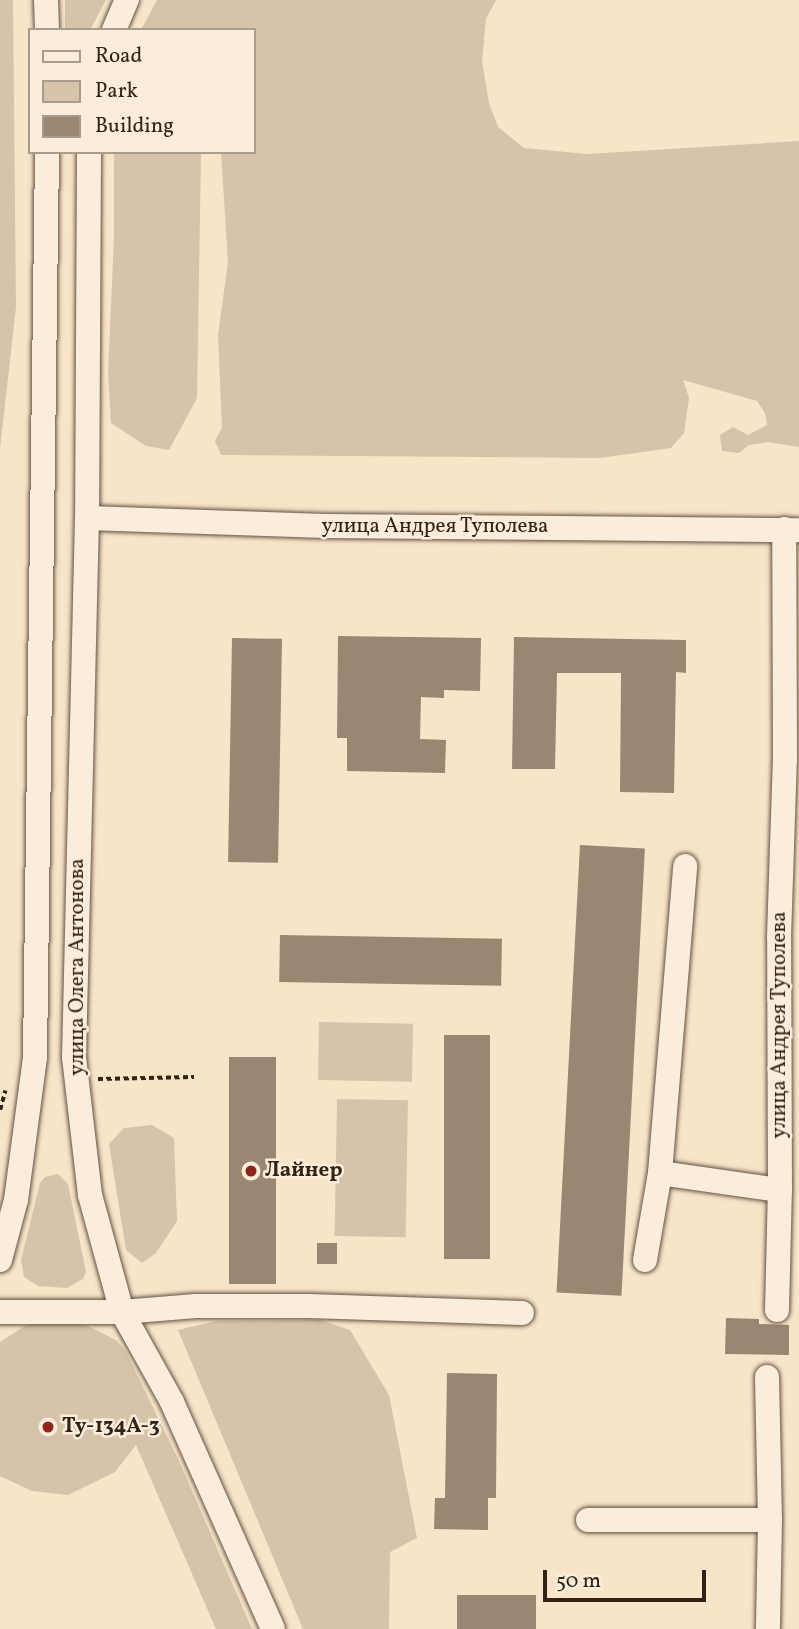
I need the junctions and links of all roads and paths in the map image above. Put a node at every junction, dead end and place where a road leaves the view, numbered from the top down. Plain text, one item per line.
1 (46, 0) edge
2 (127, 0) edge
3 (47, 28) edge
4 (115, 28) edge
5 (47, 154) edge
6 (89, 154) edge
7 (86, 518) junction
8 (791, 529) edge
9 (792, 760) edge
10 (685, 866) dead end
11 (789, 988) edge
12 (94, 1068) dead end
13 (194, 1077) dead end
14 (790, 1123) edge
15 (660, 1173) junction
16 (780, 1190) junction
17 (789, 1224) edge
18 (0, 1260) edge
19 (645, 1260) dead end
20 (777, 1310) dead end
21 (0, 1312) edge
22 (122, 1312) junction
23 (522, 1313) dead end
24 (766, 1377) dead end
25 (588, 1520) dead end
26 (770, 1520) junction
27 (273, 1629) edge
28 (768, 1629) edge

1 - 3 street
2 - 4 street
5 - 18 street, улица Олега Антонова
6 - 7 street, улица Олега Антонова
7 - 8 street, улица Андрея Туполева
7 - 22 street, улица Олега Антонова
8 - 9 street, улица Андрея Туполева
9 - 11 street, улица Андрея Туполева
10 - 15 street
11 - 14 street, улица Андрея Туполева
12 - 13 path
14 - 16 street, улица Андрея Туполева
15 - 16 street
15 - 19 street
16 - 17 street, улица Андрея Туполева
17 - 20 street, улица Андрея Туполева
21 - 22 street
22 - 23 street
22 - 27 street, улица Олега Антонова
24 - 26 street
25 - 26 street
26 - 28 street

